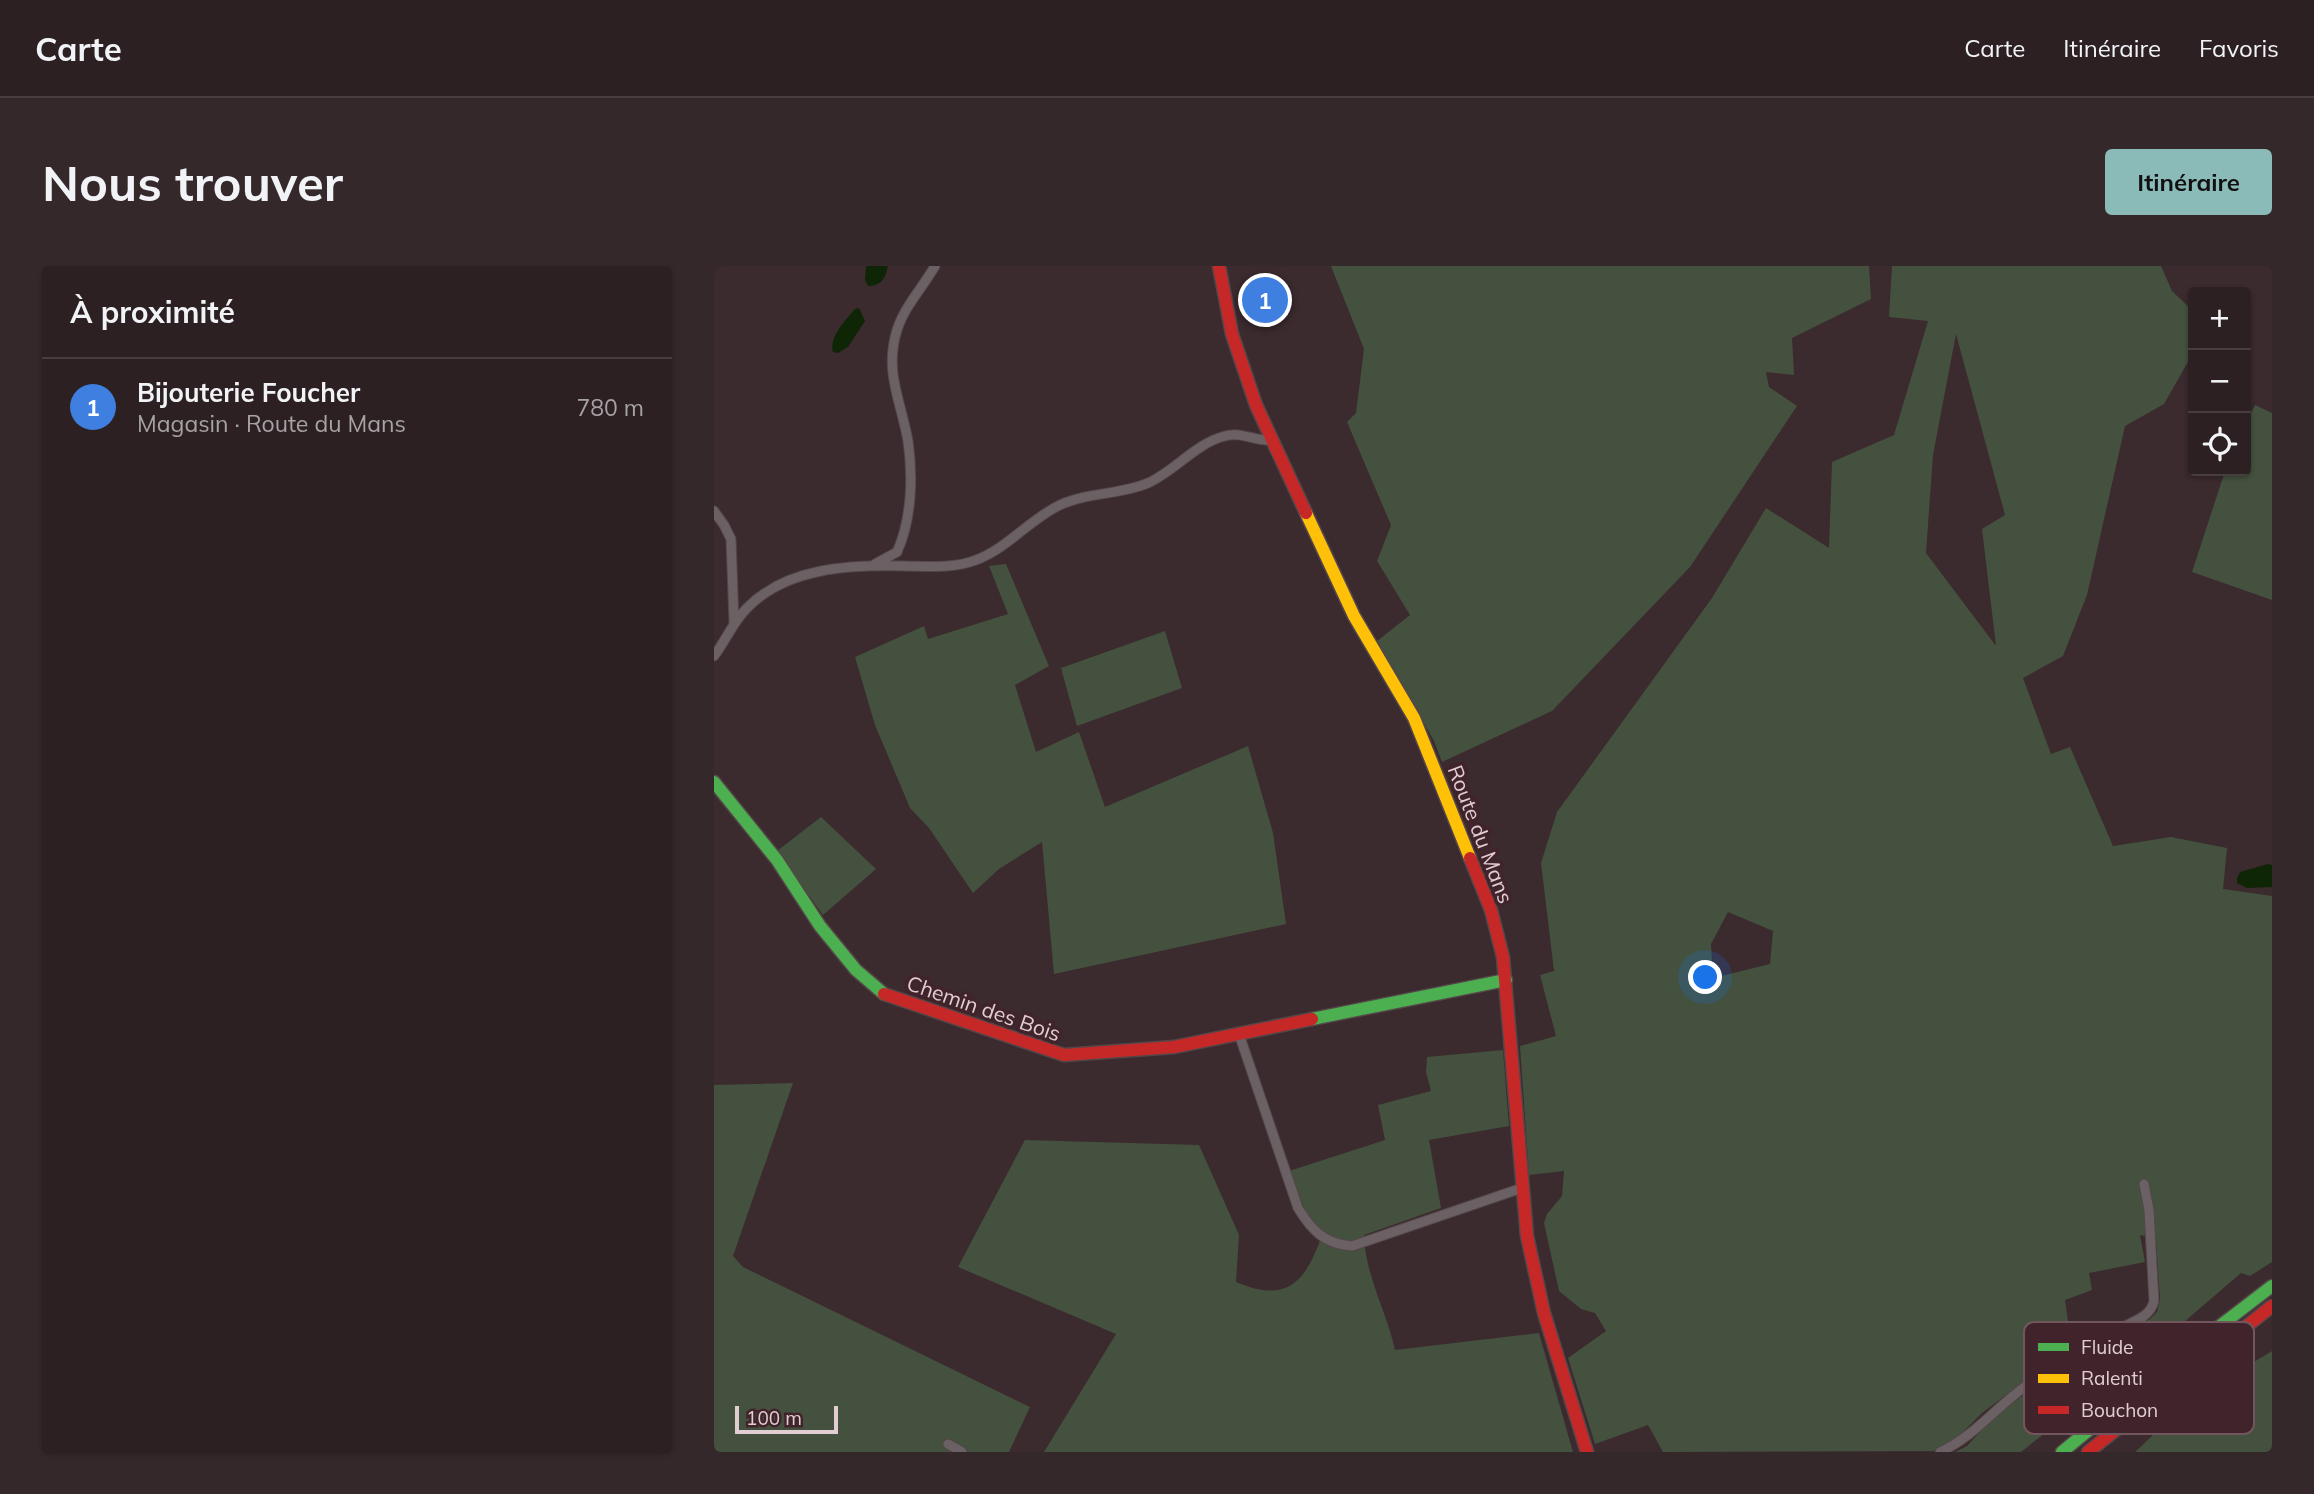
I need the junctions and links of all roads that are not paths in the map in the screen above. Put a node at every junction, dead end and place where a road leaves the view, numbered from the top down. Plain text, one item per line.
1 (935, 266) edge
2 (1219, 266) edge
3 (1272, 440) junction
4 (714, 511) edge
5 (897, 552) junction
6 (873, 565) junction
7 (902, 566) junction
8 (734, 622) junction
9 (714, 656) edge
10 (714, 782) edge
11 (1506, 980) junction
12 (1238, 1034) junction
13 (2144, 1184) dead end
14 (1522, 1188) junction
15 (2272, 1286) edge
16 (2272, 1306) edge
17 (2272, 1316) edge
18 (2133, 1322) edge
19 (2225, 1322) edge
20 (2252, 1322) edge
21 (2254, 1329) edge
22 (2024, 1388) edge
23 (2085, 1434) edge
24 (2111, 1434) edge
25 (2123, 1434) edge
26 (948, 1444) dead end
27 (962, 1452) edge
28 (1587, 1452) edge
29 (1940, 1452) edge
30 (2063, 1452) edge
31 (2088, 1452) edge
32 (2101, 1452) edge

1 - 5 street
2 - 3 main road, Route du Mans
3 - 7 street
3 - 11 main road, Route du Mans
4 - 8 street
5 - 6 street
5 - 7 street
6 - 7 street
6 - 8 street
8 - 9 street
10 - 12 main road, Chemin des Bois
11 - 12 main road, Chemin des Bois
11 - 14 main road, Route du Mans
12 - 14 street
13 - 18 street
14 - 28 main road, Route du Mans
15 - 19 main road
16 - 20 main road
17 - 21 main road
22 - 29 street
23 - 30 main road
24 - 31 main road
25 - 32 main road
26 - 27 street

